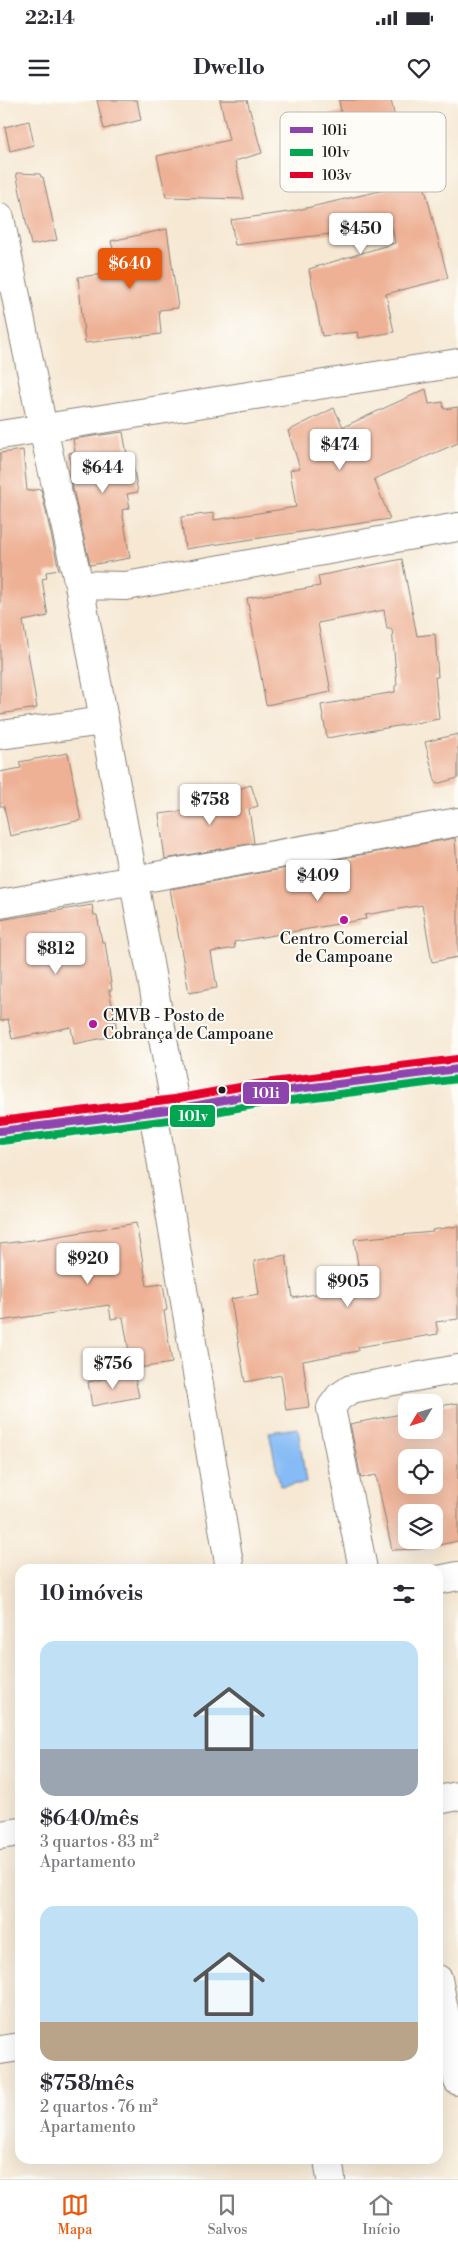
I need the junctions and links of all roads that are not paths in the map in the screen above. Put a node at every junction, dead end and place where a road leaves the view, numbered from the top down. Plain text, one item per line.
1 (1, 232) edge
2 (458, 363) edge
3 (43, 429) junction
4 (0, 435) edge
5 (458, 528) edge
6 (79, 585) junction
7 (104, 721) junction
8 (0, 735) edge
9 (458, 822) edge
10 (135, 878) junction
11 (0, 904) edge
12 (458, 1069) edge
13 (165, 1110) junction
14 (0, 1131) edge
15 (458, 1369) edge
16 (229, 1564) edge
17 (362, 1564) edge
18 (458, 1576) edge
19 (443, 1579) edge
20 (458, 1796) edge
21 (443, 1799) edge
22 (15, 1833) edge
23 (0, 1835) edge
24 (443, 1993) edge
25 (451, 2015) edge
26 (15, 2048) edge
27 (0, 2050) edge
28 (458, 2081) edge
29 (329, 2164) edge
30 (331, 2179) edge

1 - 3 street
2 - 3 street
3 - 4 street
3 - 6 street
5 - 6 street
6 - 7 street
7 - 8 street
7 - 10 street
9 - 10 street
10 - 11 street
10 - 13 street
12 - 13 street
13 - 14 street
13 - 16 street
15 - 17 street
18 - 19 street
20 - 21 street
22 - 23 street
24 - 25 street
25 - 28 street
26 - 27 street
29 - 30 street

